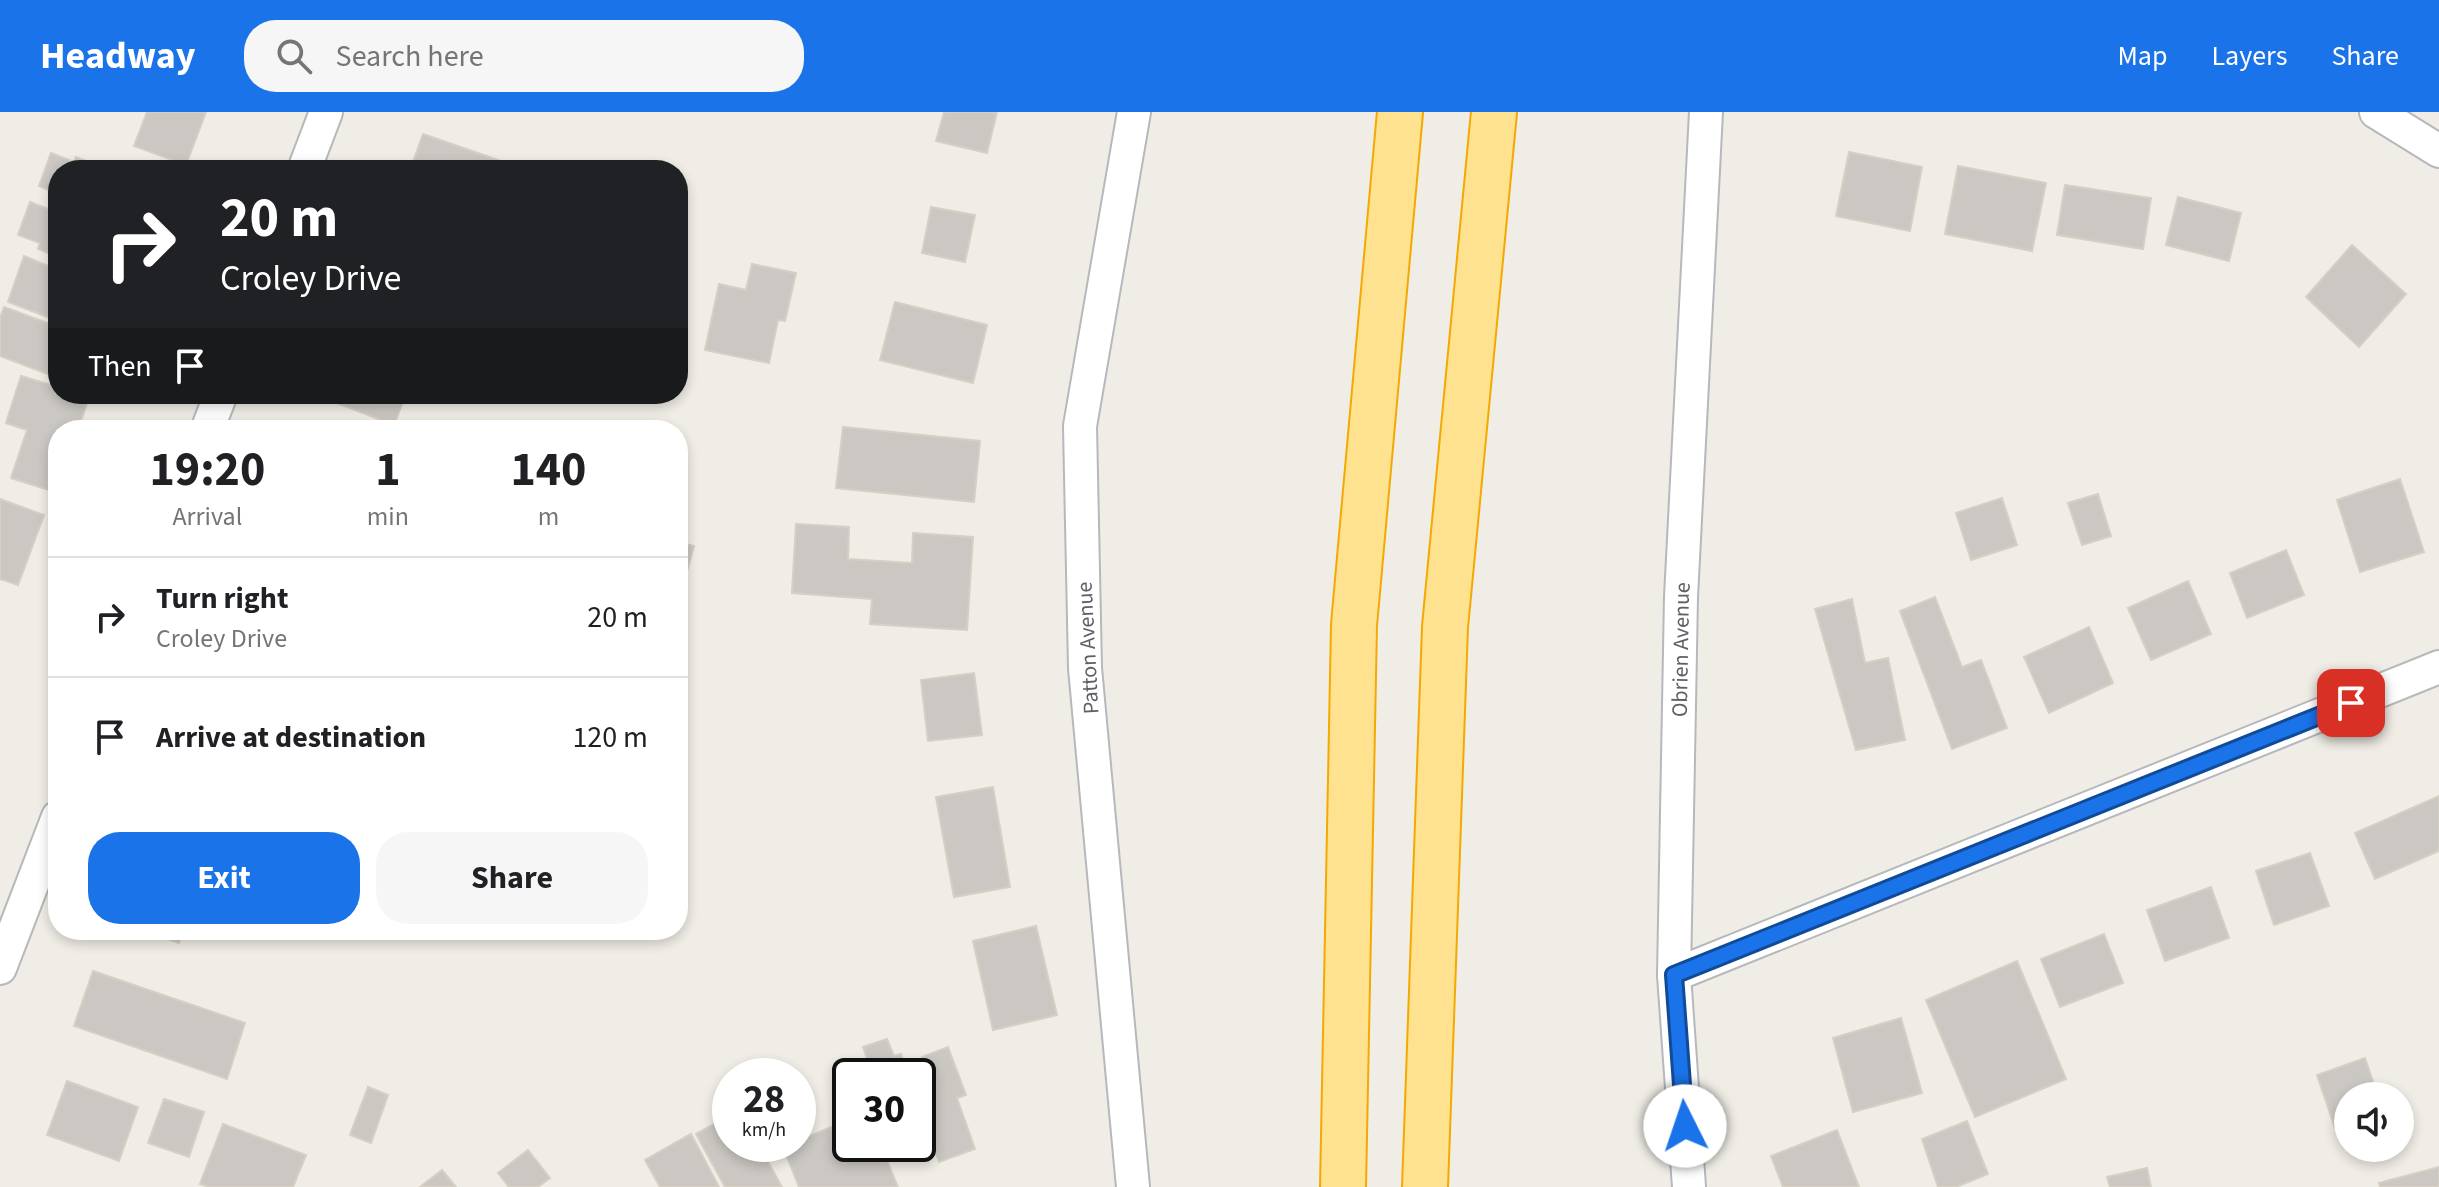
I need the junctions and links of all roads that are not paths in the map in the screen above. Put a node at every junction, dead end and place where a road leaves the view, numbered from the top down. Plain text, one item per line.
1 (326, 112) edge
2 (1134, 112) edge
3 (1400, 112) edge
4 (1494, 112) edge
5 (1706, 112) edge
6 (2376, 112) edge
7 (2439, 151) edge
8 (308, 160) edge
9 (2439, 667) edge
10 (48, 843) edge
11 (0, 968) edge
12 (1674, 975) junction
13 (1131, 1186) edge
14 (1343, 1187) edge
15 (1425, 1187) edge
16 (1689, 1187) edge

1 - 8 street
2 - 13 street, Patton Avenue
3 - 14 highway
4 - 15 highway
5 - 12 street, Obrien Avenue
6 - 7 street
9 - 12 street
10 - 11 street
12 - 16 street, Obrien Avenue

